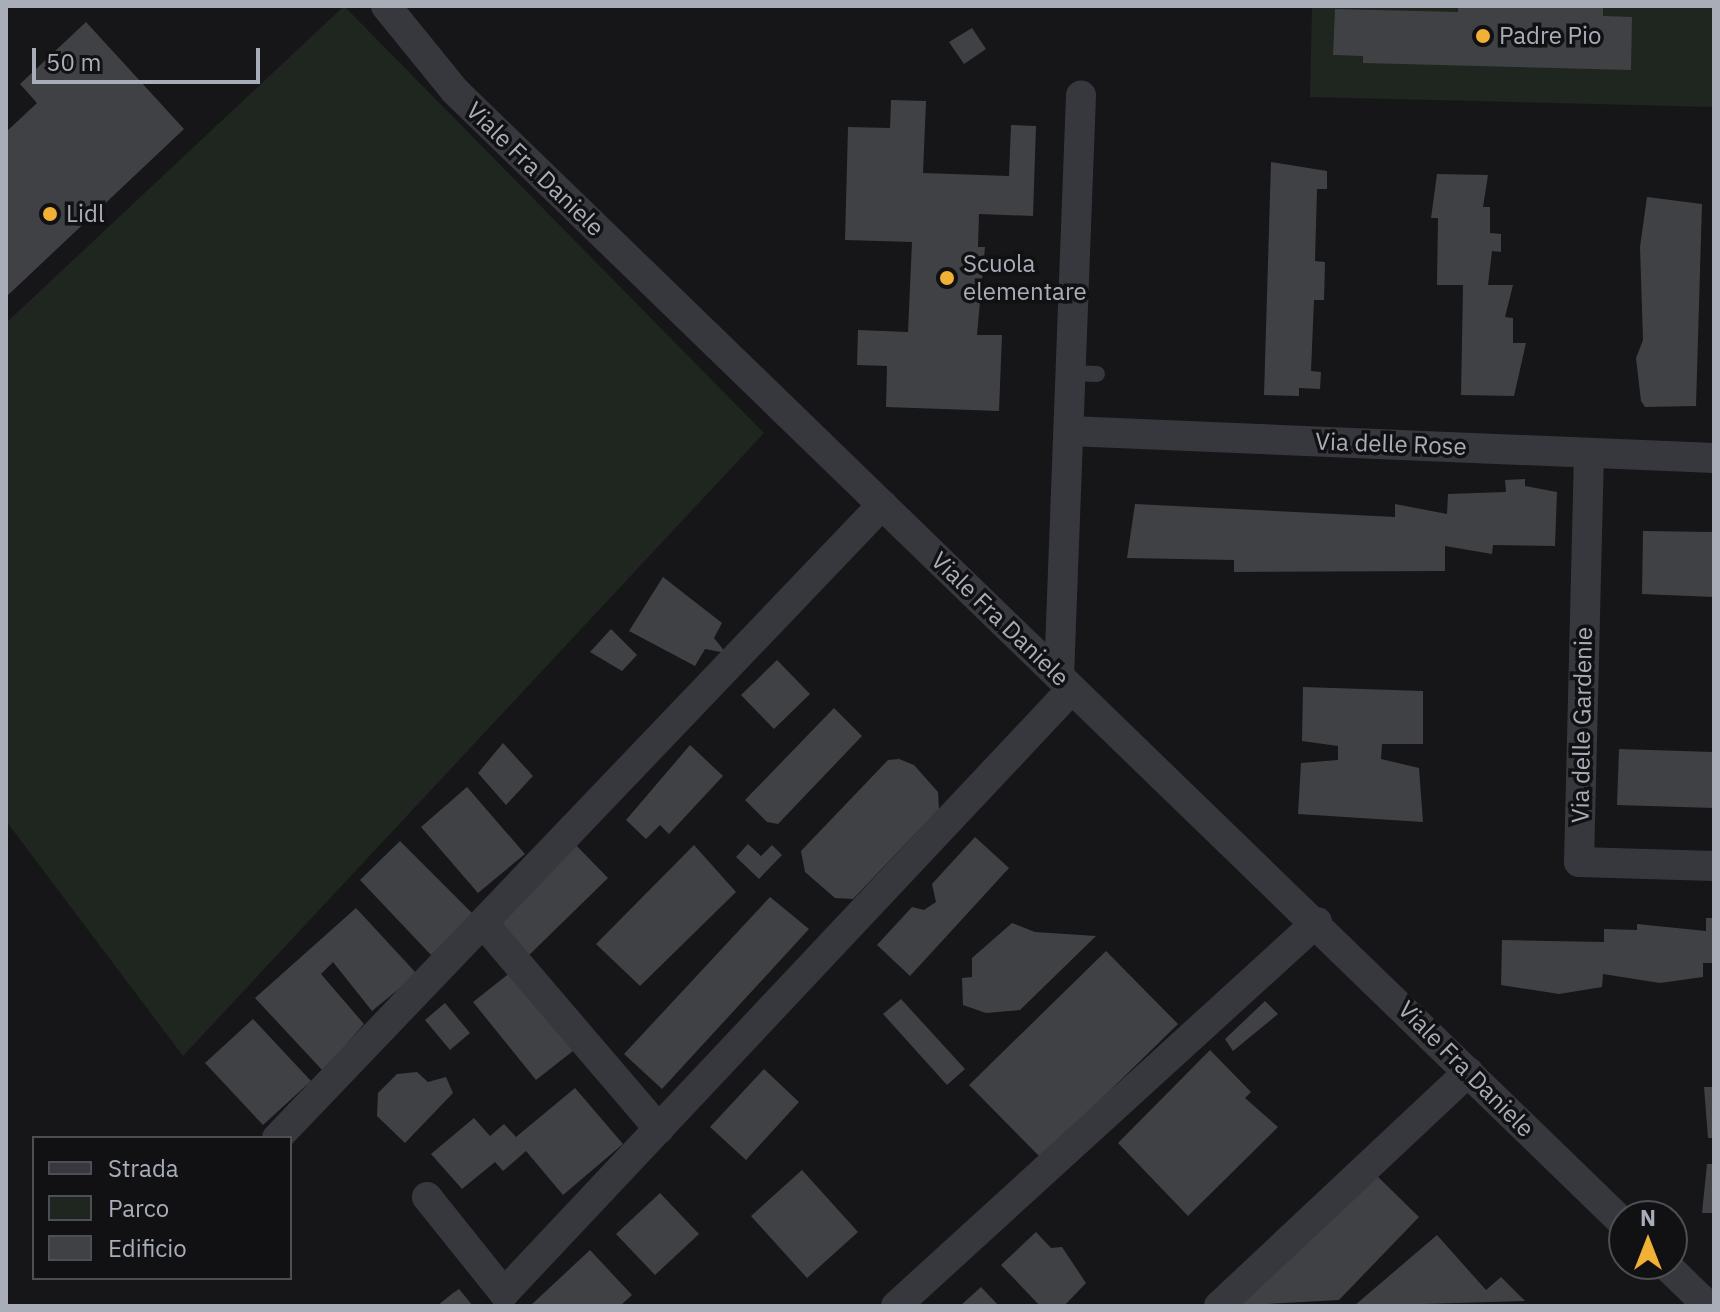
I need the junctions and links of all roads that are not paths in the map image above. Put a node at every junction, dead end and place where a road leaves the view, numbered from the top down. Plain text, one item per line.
1 (386, 6) edge
2 (1081, 95) dead end
3 (1069, 431) junction
4 (1589, 453) junction
5 (1714, 458) edge
6 (882, 505) junction
7 (1061, 621) junction
8 (1008, 627) junction
9 (1056, 674) junction
10 (1714, 866) edge
11 (1317, 922) junction
12 (483, 923) junction
13 (1468, 1072) junction
14 (659, 1129) junction
15 (279, 1136) edge
16 (427, 1197) dead end
17 (1608, 1208) edge
18 (1681, 1280) edge
19 (896, 1306) edge
20 (1219, 1306) edge
21 (1708, 1306) edge

1 - 6 street, Viale Fra Daniele
2 - 3 street
3 - 4 street, Via delle Rose
3 - 7 street
4 - 5 street, Via delle Rose
4 - 10 street, Via delle Gardenie
6 - 8 street, Viale Fra Daniele
6 - 12 street
7 - 8 street
7 - 9 street
8 - 9 street, Viale Fra Daniele
9 - 11 street, Viale Fra Daniele
9 - 14 street
11 - 13 street, Viale Fra Daniele
11 - 19 street
12 - 14 street
12 - 15 street
13 - 17 street, Viale Fra Daniele
13 - 20 street
14 - 16 street
18 - 21 street

